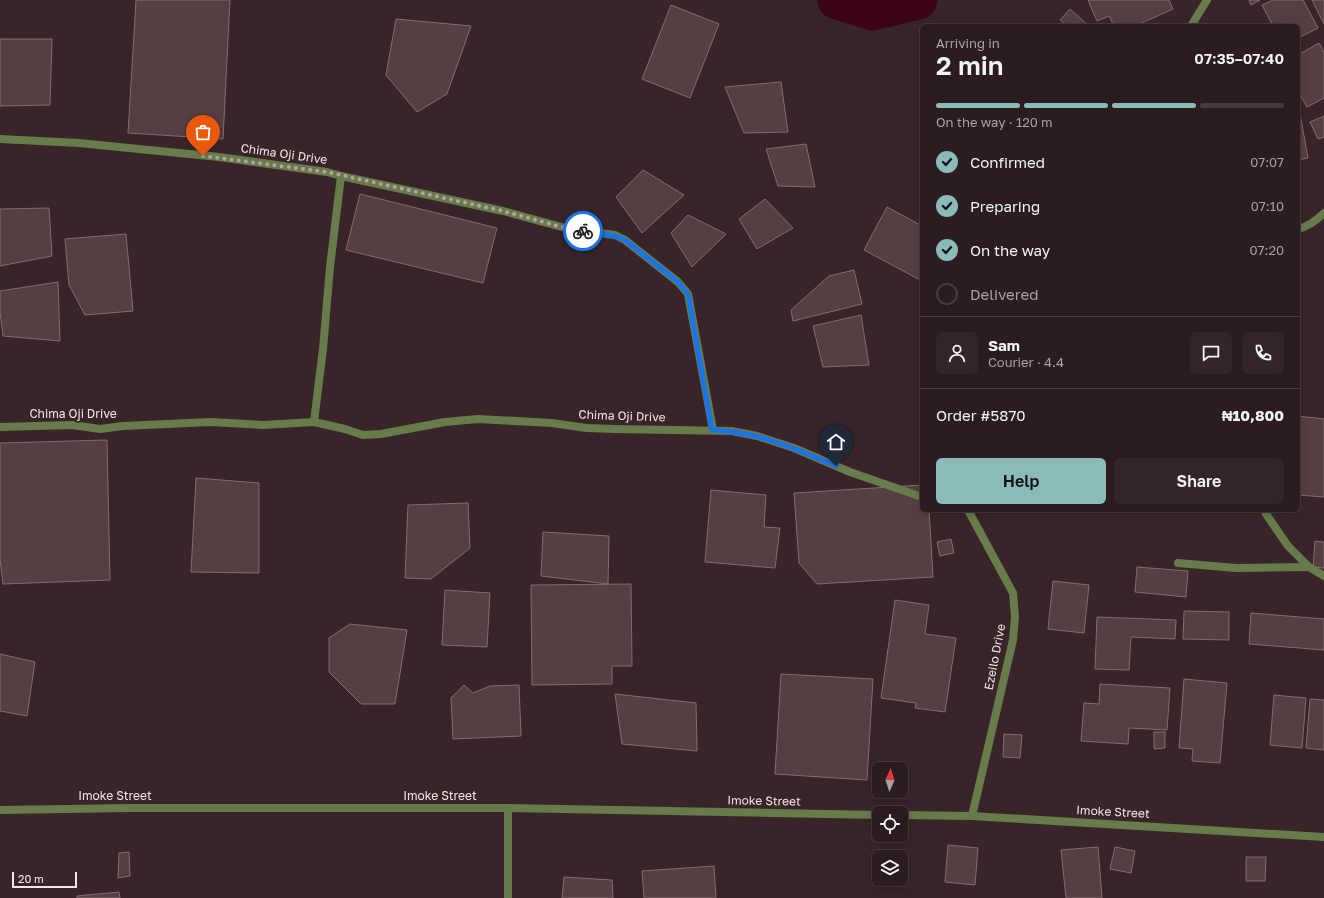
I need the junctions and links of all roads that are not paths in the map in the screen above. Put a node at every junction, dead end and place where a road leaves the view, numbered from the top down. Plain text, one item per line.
1 (1207, 0) edge
2 (1192, 24) edge
3 (0, 139) edge
4 (342, 176) junction
5 (1324, 213) edge
6 (1300, 228) edge
7 (314, 422) junction
8 (0, 427) edge
9 (712, 430) junction
10 (920, 496) edge
11 (967, 512) edge
12 (1266, 514) dead end
13 (1178, 563) dead end
14 (1309, 567) junction
15 (1324, 576) edge
16 (508, 808) junction
17 (0, 810) edge
18 (872, 814) edge
19 (908, 815) edge
20 (972, 816) junction
21 (1324, 837) edge
22 (508, 898) edge

1 - 2 street
3 - 4 street, Chima Oji Drive
4 - 7 street, Chima Oji Drive
4 - 9 street
5 - 6 street
7 - 8 street, Chima Oji Drive
7 - 9 street, Chima Oji Drive
9 - 10 street, Chima Oji Drive
11 - 20 street, Ezeilo Drive
12 - 14 street
13 - 14 street
14 - 15 street
16 - 17 street, Imoke Street
16 - 18 street, Imoke Street
16 - 22 street
19 - 20 street, Imoke Street
20 - 21 street, Imoke Street

